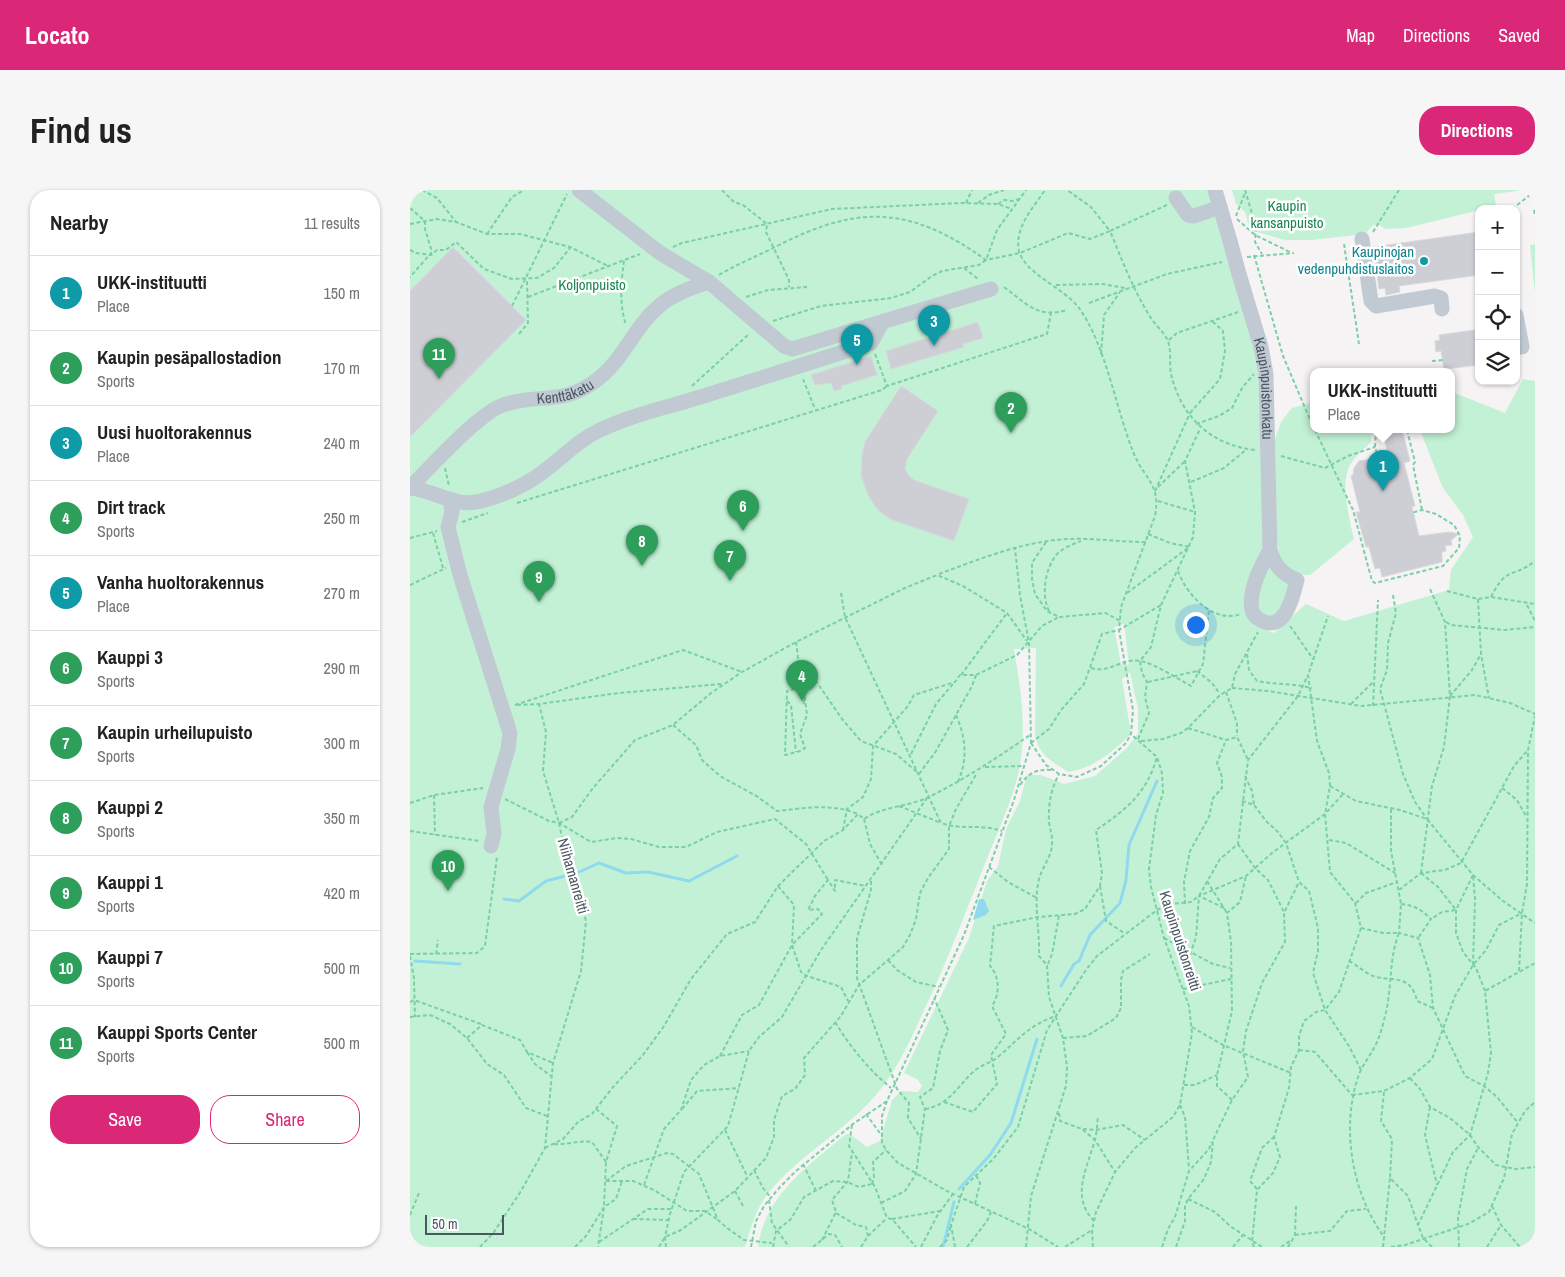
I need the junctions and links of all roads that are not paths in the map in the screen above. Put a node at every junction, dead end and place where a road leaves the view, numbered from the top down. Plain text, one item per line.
1 (580, 190) edge
2 (1216, 190) edge
3 (1176, 198) road end
4 (1226, 210) junction
5 (1366, 238) road end
6 (709, 282) junction
7 (991, 289) road end
8 (1442, 309) dead end
9 (882, 323) junction
10 (1520, 336) edge
11 (1522, 347) dead end
12 (410, 488) edge
13 (450, 500) junction
14 (1270, 550) junction
15 (491, 845) road end

1 - 6 street
2 - 4 street, Kaupinpuistonkatu
3 - 4 street
4 - 14 street, Kaupinpuistonkatu, bridge
5 - 8 street
6 - 9 street
6 - 12 street, Kenttäkatu
7 - 9 street
9 - 13 street
10 - 11 street
12 - 13 street
13 - 15 street
14 - 14 street

